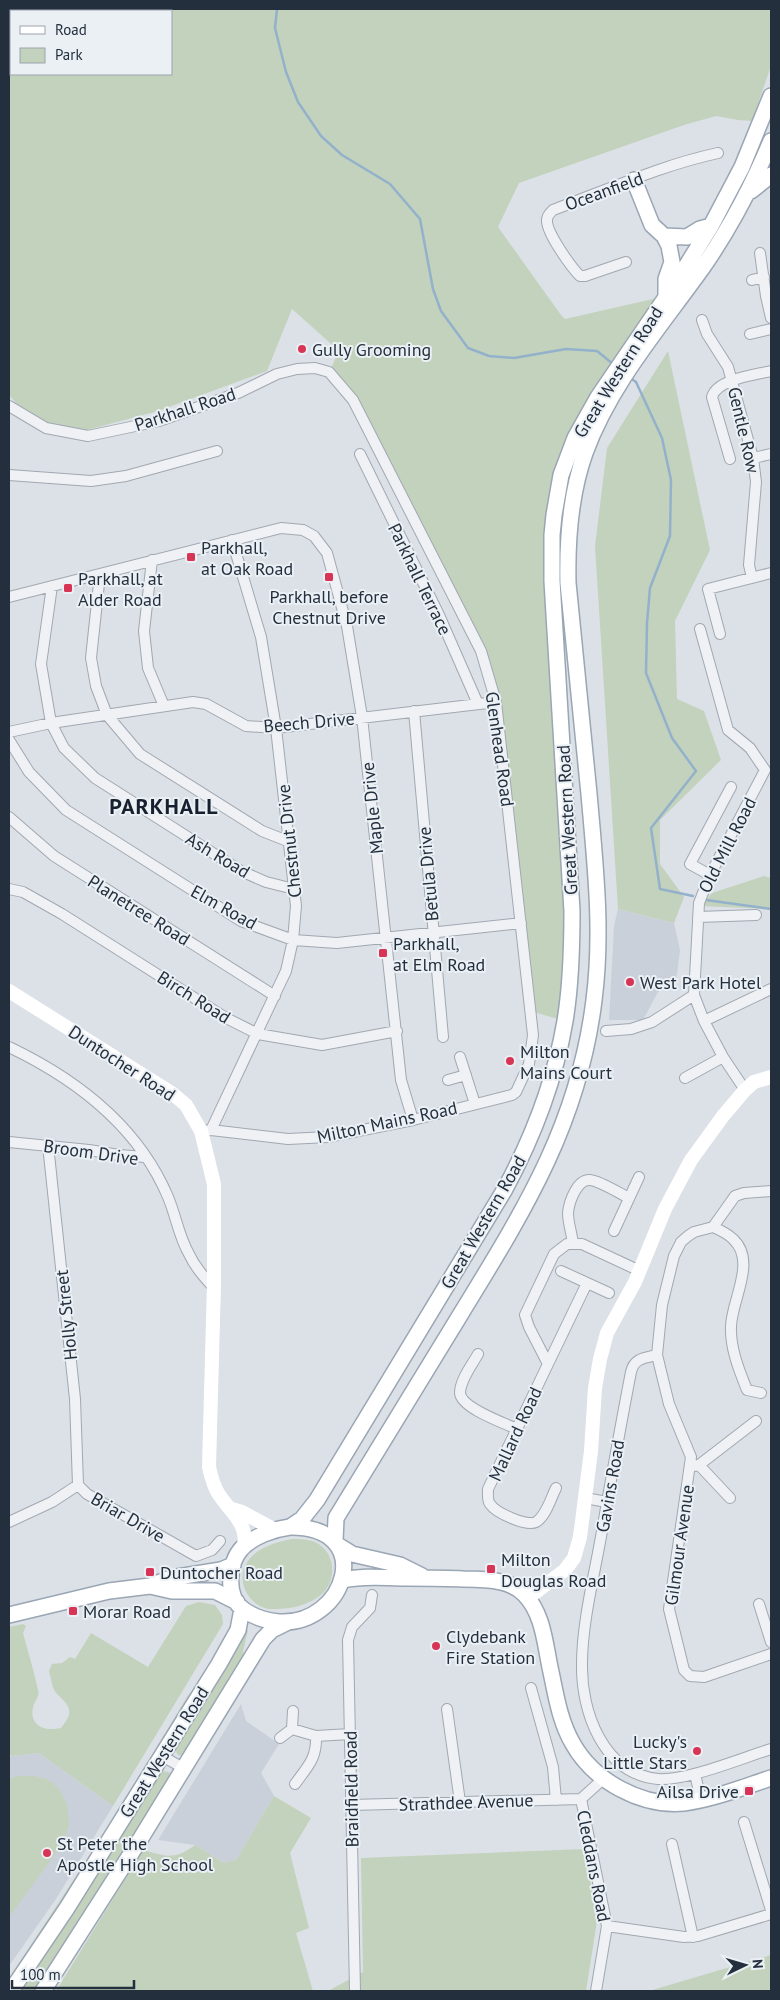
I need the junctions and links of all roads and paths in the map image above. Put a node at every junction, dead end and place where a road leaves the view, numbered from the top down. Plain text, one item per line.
1 (771, 96) edge
2 (771, 141) edge
3 (718, 153) dead end
4 (771, 175) edge
5 (634, 180) junction
6 (744, 198) junction
7 (711, 226) junction
8 (664, 236) junction
9 (760, 253) dead end
10 (626, 262) dead end
11 (764, 277) junction
12 (752, 280) dead end
13 (666, 296) junction
14 (771, 318) edge
15 (702, 320) dead end
16 (771, 329) edge
17 (750, 334) dead end
18 (633, 355) junction
19 (771, 371) edge
20 (733, 381) junction
21 (614, 383) junction
22 (353, 400) joint
23 (9, 407) edge
24 (217, 450) dead end
25 (360, 454) dead end
26 (771, 454) edge
27 (753, 458) junction
28 (730, 459) dead end
29 (9, 475) edge
30 (232, 540) junction
31 (152, 560) junction
32 (771, 573) edge
33 (100, 574) junction
34 (752, 578) junction
35 (52, 586) junction
36 (9, 597) edge
37 (700, 629) dead end
38 (720, 634) dead end
39 (496, 702) junction
40 (478, 704) junction
41 (164, 706) junction
42 (414, 711) junction
43 (107, 715) junction
44 (362, 717) junction
45 (51, 723) junction
46 (276, 728) junction
47 (9, 732) edge
48 (9, 740) edge
49 (768, 770) edge
50 (731, 787) dead end
51 (9, 817) edge
52 (290, 842) junction
53 (710, 875) junction
54 (9, 889) edge
55 (294, 889) junction
56 (756, 915) dead end
57 (698, 917) junction
58 (521, 923) junction
59 (433, 932) junction
60 (387, 938) junction
61 (293, 940) junction
62 (771, 990) edge
63 (9, 991) edge
64 (694, 995) junction
65 (275, 996) junction
66 (704, 1021) junction
67 (397, 1031) junction
68 (606, 1031) dead end
69 (258, 1034) junction
70 (444, 1037) dead end
71 (9, 1046) edge
72 (460, 1057) dead end
73 (723, 1057) junction
74 (466, 1075) junction
75 (771, 1077) edge
76 (685, 1078) dead end
77 (448, 1080) dead end
78 (745, 1090) junction
79 (512, 1094) joint
80 (475, 1104) junction
81 (413, 1120) junction
82 (206, 1131) junction
83 (9, 1142) edge
84 (48, 1145) junction
85 (145, 1157) junction
86 (639, 1177) dead end
87 (771, 1191) edge
88 (629, 1198) junction
89 (713, 1227) junction
90 (614, 1231) dead end
91 (573, 1244) junction
92 (561, 1270) dead end
93 (640, 1271) junction
94 (587, 1283) junction
95 (214, 1288) junction
96 (609, 1293) dead end
97 (478, 1354) dead end
98 (657, 1355) junction
99 (548, 1364) junction
100 (761, 1393) dead end
101 (756, 1421) dead end
102 (517, 1429) junction
103 (693, 1469) junction
104 (78, 1485) junction
105 (556, 1488) dead end
106 (585, 1498) junction
107 (730, 1498) dead end
108 (607, 1502) junction
109 (232, 1510) junction
110 (9, 1522) edge
111 (290, 1527) junction
112 (275, 1530) junction
113 (220, 1541) dead end
114 (337, 1544) junction
115 (243, 1548) junction
116 (233, 1565) junction
117 (423, 1576) junction
118 (343, 1580) junction
119 (150, 1586) junction
120 (372, 1595) dead end
121 (528, 1598) junction
122 (759, 1604) dead end
123 (240, 1606) junction
124 (9, 1615) edge
125 (288, 1622) junction
126 (771, 1642) edge
127 (771, 1654) edge
128 (531, 1688) dead end
129 (447, 1709) dead end
130 (293, 1711) dead end
131 (292, 1729) junction
132 (350, 1734) junction
133 (316, 1736) junction
134 (280, 1738) dead end
135 (771, 1749) edge
136 (162, 1756) junction
137 (184, 1769) junction
138 (695, 1774) junction
139 (771, 1778) edge
140 (604, 1779) junction
141 (295, 1784) dead end
142 (581, 1798) junction
143 (556, 1800) junction
144 (701, 1800) junction
145 (460, 1802) junction
146 (351, 1806) junction
147 (744, 1822) dead end
148 (672, 1844) dead end
149 (771, 1910) edge
150 (771, 1914) edge
151 (608, 1926) junction
152 (693, 1937) junction
153 (11, 1991) edge
154 (43, 1991) edge
155 (355, 1991) edge
156 (596, 1991) edge

1 - 7 main road, Great Western Road
2 - 6 main road, Great Western Road
3 - 5 street, Oceanfield
4 - 6 main road
5 - 8 main road
5 - 10 street, Oceanfield
6 - 18 main road, Great Western Road
7 - 8 main road
7 - 13 main road, Great Western Road
8 - 13 main road
9 - 11 street
11 - 12 street
11 - 14 street
13 - 18 main road, Great Western Road
15 - 20 street, Gentle Row
16 - 17 street
18 - 21 main road, Great Western Road
19 - 20 street
20 - 27 street, Gentle Row
20 - 28 street
21 - 111 main road, Great Western Road
21 - 114 main road, Great Western Road
22 - 23 street, Parkhall Road
22 - 39 street, Glenhead Road
24 - 29 street
25 - 40 street, Parkhall Terrace
26 - 27 street
27 - 34 street, Gentle Row
30 - 31 street
30 - 44 street, Maple Drive
30 - 46 street, Chestnut Drive
31 - 33 street
31 - 41 street
32 - 34 street
33 - 35 street
33 - 43 street
34 - 38 street
35 - 36 street
35 - 45 street, Ash Road
37 - 49 street
39 - 40 street, Beech Drive
39 - 58 street, Glenhead Road
40 - 42 street, Beech Drive
41 - 43 street, Beech Drive
41 - 46 street, Beech Drive
42 - 44 street, Beech Drive
42 - 59 street, Betula Drive
43 - 45 street, Beech Drive
43 - 52 street
44 - 46 street, Beech Drive
44 - 60 street, Maple Drive
45 - 47 street, Beech Drive
45 - 55 street, Ash Road
46 - 52 street, Chestnut Drive
48 - 61 street, Elm Road
49 - 53 street, Old Mill Road
50 - 53 street
51 - 65 street, Planetree Road
52 - 55 street, Chestnut Drive
53 - 57 street, Old Mill Road
54 - 69 street, Birch Road
55 - 61 street, Chestnut Drive
56 - 57 street
57 - 64 street, Old Mill Road
58 - 59 street, Elm Road
58 - 79 street, Glenhead Road
59 - 60 street, Elm Road
59 - 70 street, Betula Drive
60 - 61 street, Elm Road
60 - 67 street, Maple Drive
61 - 65 street, Chestnut Drive
62 - 66 street
63 - 82 main road, Duntocher Road
64 - 66 street, Old Mill Road
64 - 68 street
65 - 69 street, Chestnut Drive
66 - 73 street, Old Mill Road
67 - 69 street, Birch Road
67 - 81 street, Maple Drive
69 - 82 street, Chestnut Drive
71 - 85 street
72 - 74 street
73 - 76 street
73 - 78 street, Old Mill Road
74 - 77 street
74 - 80 street
75 - 78 main road
78 - 93 main road
79 - 80 street, Milton Mains Road
80 - 81 street, Milton Mains Road
81 - 82 street, Milton Mains Road
82 - 95 main road, Duntocher Road
83 - 84 street, Broom Drive
84 - 85 street, Broom Drive
84 - 104 street, Holly Street
85 - 95 street, Broom Drive
86 - 88 street
87 - 89 street
88 - 90 street
88 - 91 street
89 - 98 street, Gilmour Avenue
89 - 100 street
91 - 93 street
91 - 99 street
92 - 94 street
93 - 106 main road
94 - 96 street
94 - 99 street, Mallard Road
95 - 109 main road, Duntocher Road
97 - 102 street
98 - 103 street, Gilmour Avenue
98 - 108 street, Gavins Road
99 - 102 street, Mallard Road
101 - 103 street
102 - 105 street, Mallard Road
103 - 107 street
103 - 127 street, Gilmour Avenue
104 - 110 street, Briar Drive
104 - 113 street, Briar Drive
106 - 108 street
106 - 121 main road
108 - 138 street, Gavins Road
109 - 112 main road, Duntocher Road
109 - 115 main road, Duntocher Road
111 - 112 main road
111 - 114 main road
112 - 115 main road
114 - 117 main road
114 - 118 main road
115 - 116 main road
116 - 119 main road
116 - 123 main road
117 - 118 main road
117 - 121 main road
118 - 125 main road
119 - 123 main road
119 - 124 main road
120 - 132 street, Braidfield Road
121 - 140 main road
122 - 126 street
123 - 125 main road
123 - 136 main road, Great Western Road
125 - 137 main road, Great Western Road
128 - 143 street
129 - 145 street
130 - 131 street
131 - 133 street
131 - 134 street
132 - 133 street
132 - 146 street, Braidfield Road
133 - 141 street
135 - 138 street, Gavins Road
136 - 137 street
136 - 153 main road, Great Western Road
137 - 154 main road, Great Western Road
138 - 144 street
139 - 144 main road
140 - 142 street, Cleddans Road
140 - 144 main road
142 - 143 street, Strathdee Avenue
142 - 151 street, Cleddans Road
143 - 145 street, Strathdee Avenue
145 - 146 street, Strathdee Avenue
146 - 155 street, Braidfield Road
147 - 149 street
148 - 152 street
150 - 152 street
151 - 152 street
151 - 156 street, Cleddans Road

